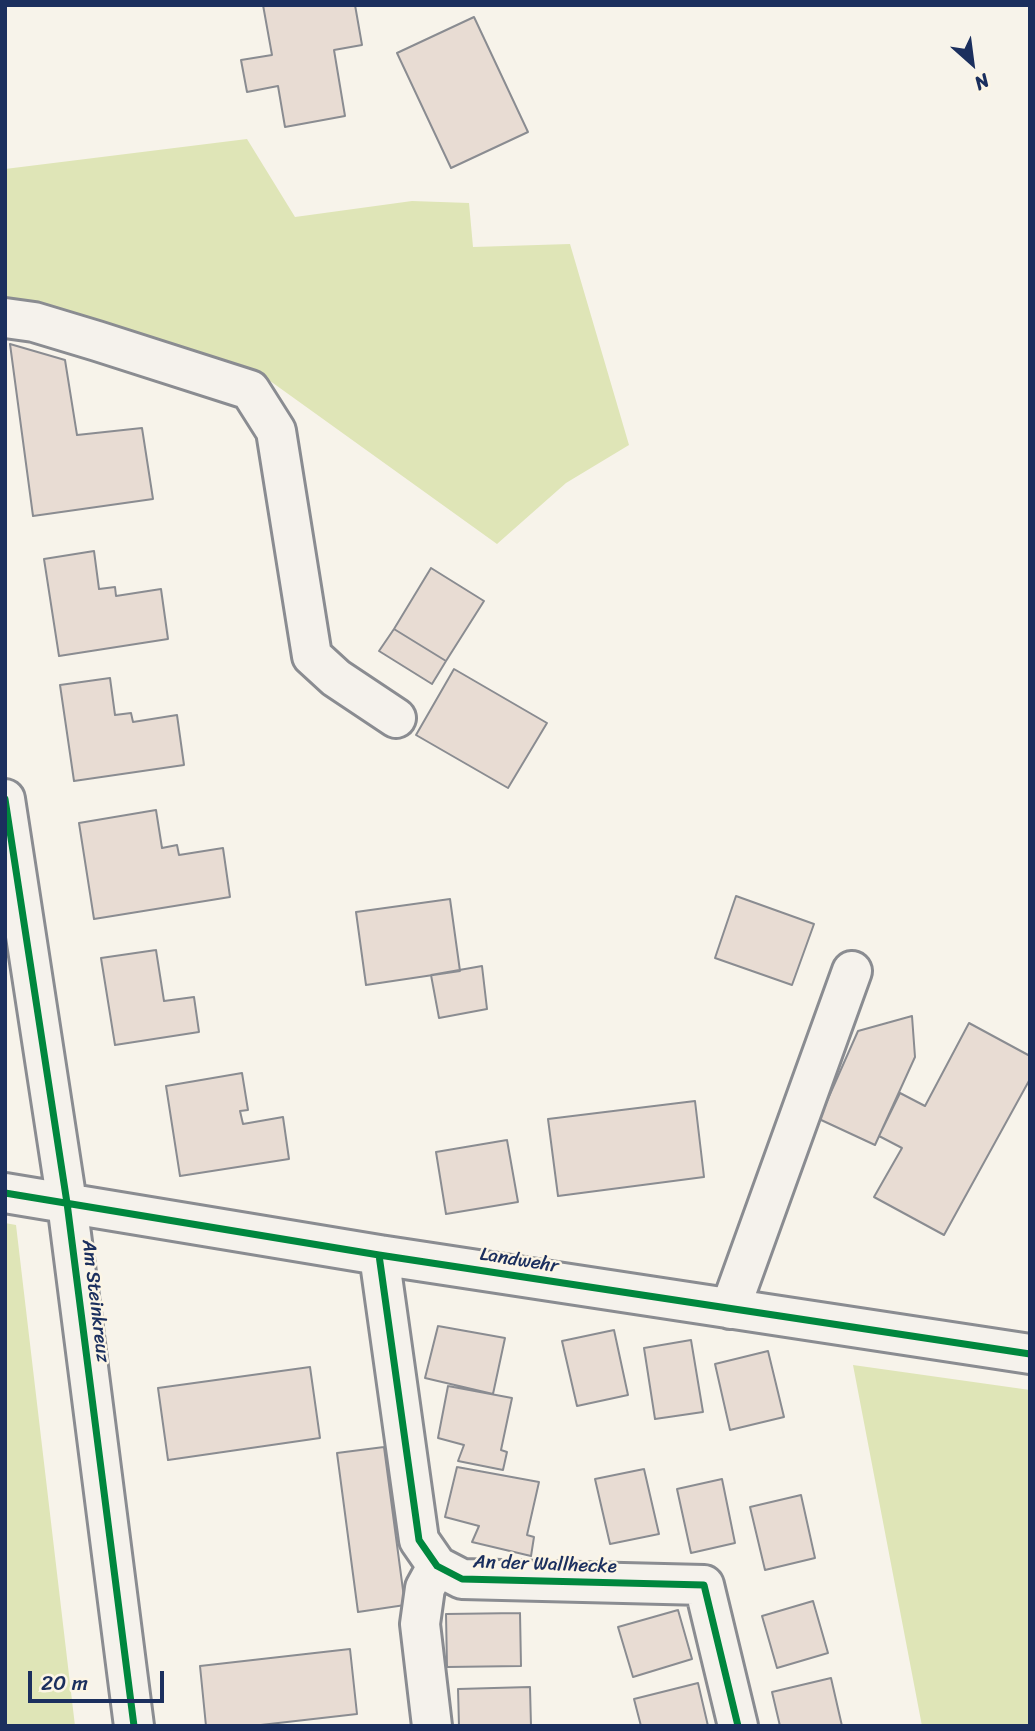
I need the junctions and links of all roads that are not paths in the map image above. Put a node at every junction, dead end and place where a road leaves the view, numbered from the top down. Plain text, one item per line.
1 (5, 318) edge
2 (396, 718) dead end
3 (5, 799) edge
4 (852, 971) dead end
5 (5, 1193) edge
6 (67, 1203) junction
7 (379, 1255) junction
8 (730, 1310) junction
9 (1030, 1354) edge
10 (437, 1566) junction
11 (134, 1726) edge
12 (432, 1726) edge
13 (738, 1726) edge

1 - 2 street
3 - 6 street, Am Steinkreuz
4 - 8 street
5 - 6 street, Landwehr
6 - 7 street, Landwehr
6 - 11 street, Am Steinkreuz
7 - 8 street, Landwehr
7 - 10 street
8 - 9 street, Landwehr
10 - 12 street
10 - 13 street, An der Wallhecke

